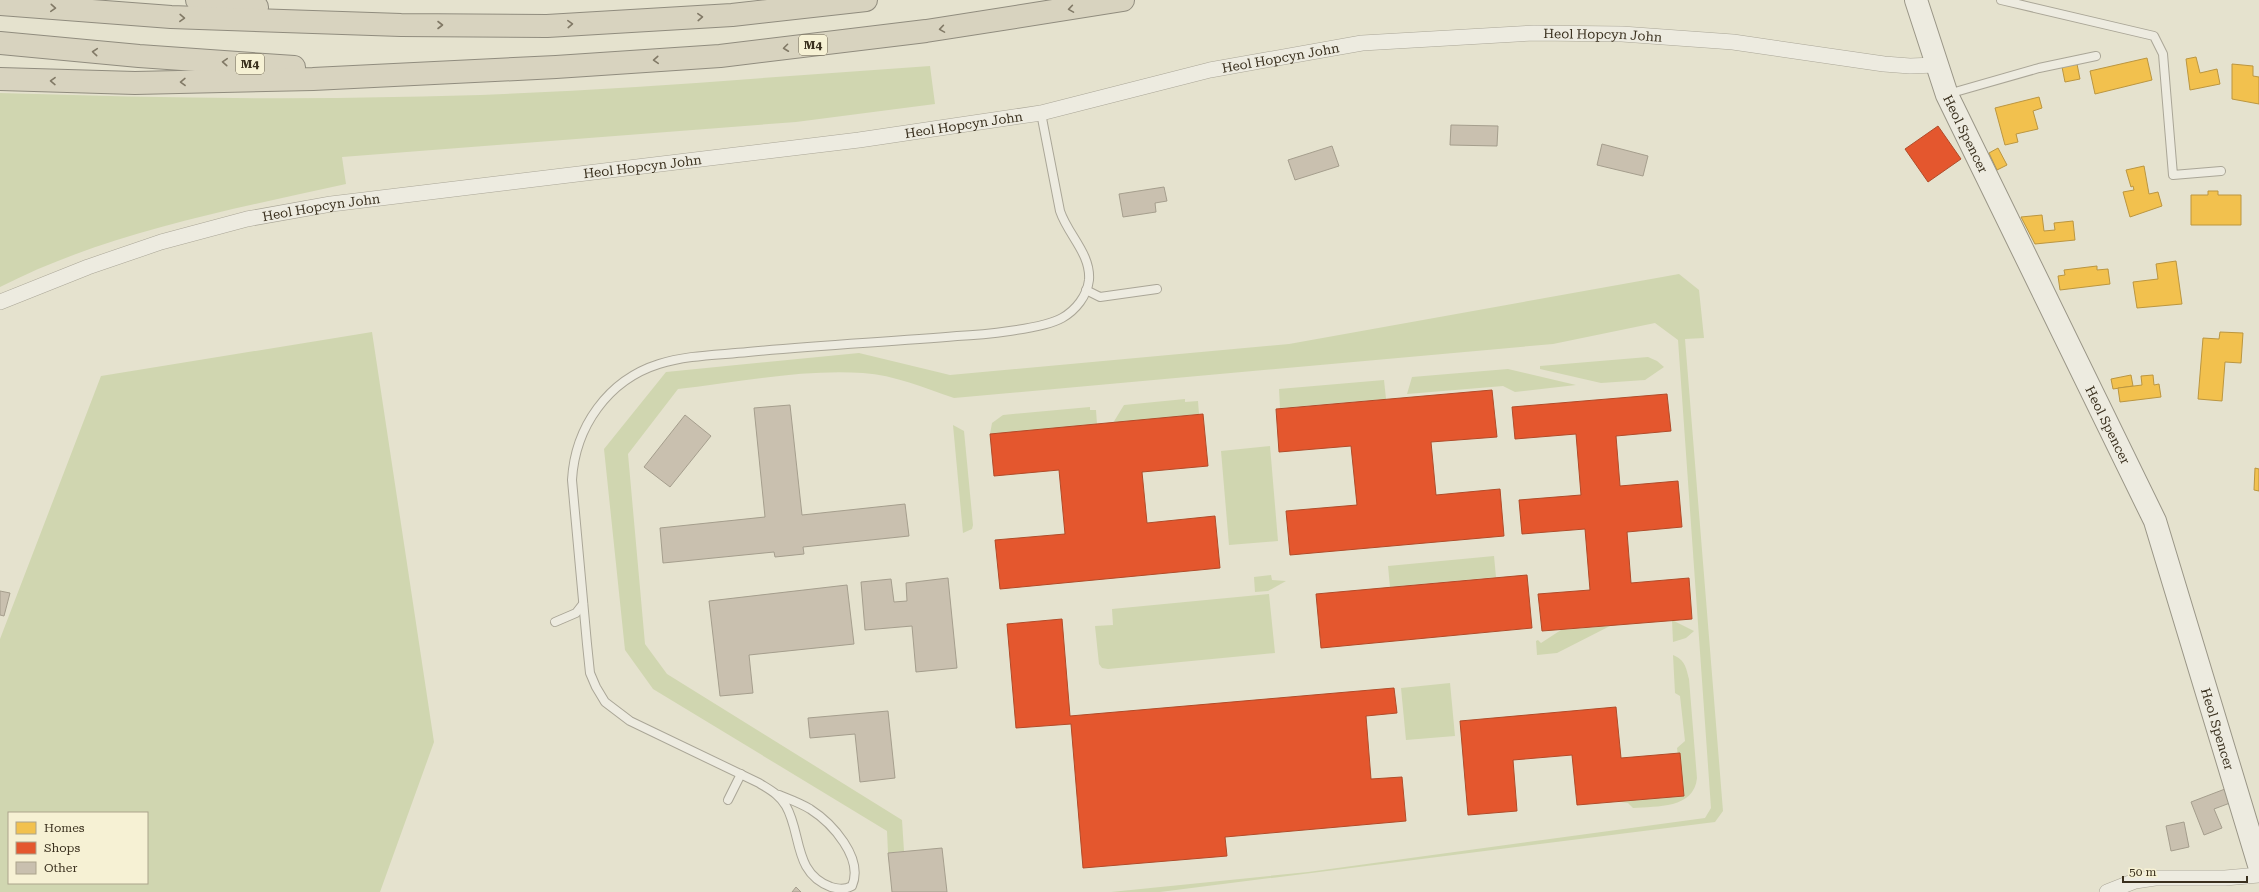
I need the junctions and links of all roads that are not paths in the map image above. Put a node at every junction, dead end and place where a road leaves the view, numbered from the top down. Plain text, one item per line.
1 (196, 0) edge
2 (866, 0) edge
3 (1123, 0) edge
4 (1916, 0) edge
5 (2001, 0) edge
6 (0, 4) edge
7 (401, 25) junction
8 (0, 43) edge
9 (2096, 56) dead end
10 (1936, 65) junction
11 (501, 70) junction
12 (0, 80) edge
13 (1947, 95) junction
14 (1041, 113) junction
15 (2221, 171) dead end
16 (1157, 289) dead end
17 (1086, 290) junction
18 (0, 302) edge
19 (583, 604) junction
20 (555, 622) dead end
21 (741, 774) junction
22 (779, 795) junction
23 (728, 800) dead end
24 (2259, 865) edge
25 (2259, 875) edge
26 (845, 890) edge
27 (2106, 892) edge

1 - 7 highway
7 -> 2 highway
3 -> 11 highway, M4
4 - 10 street, Heol Spencer
5 - 15 lane
6 -> 7 highway
11 -> 8 highway, M4
9 - 13 lane
10 - 13 street, Heol Spencer
10 - 14 street, Heol Hopcyn John
11 -> 12 highway
13 - 24 street, Heol Spencer
14 - 17 lane
14 - 18 street, Heol Hopcyn John
16 - 17 lane
17 - 19 lane
19 - 20 lane
19 - 21 lane
21 - 22 lane
21 - 23 lane
22 - 26 lane
22 - 26 lane
25 - 27 street

